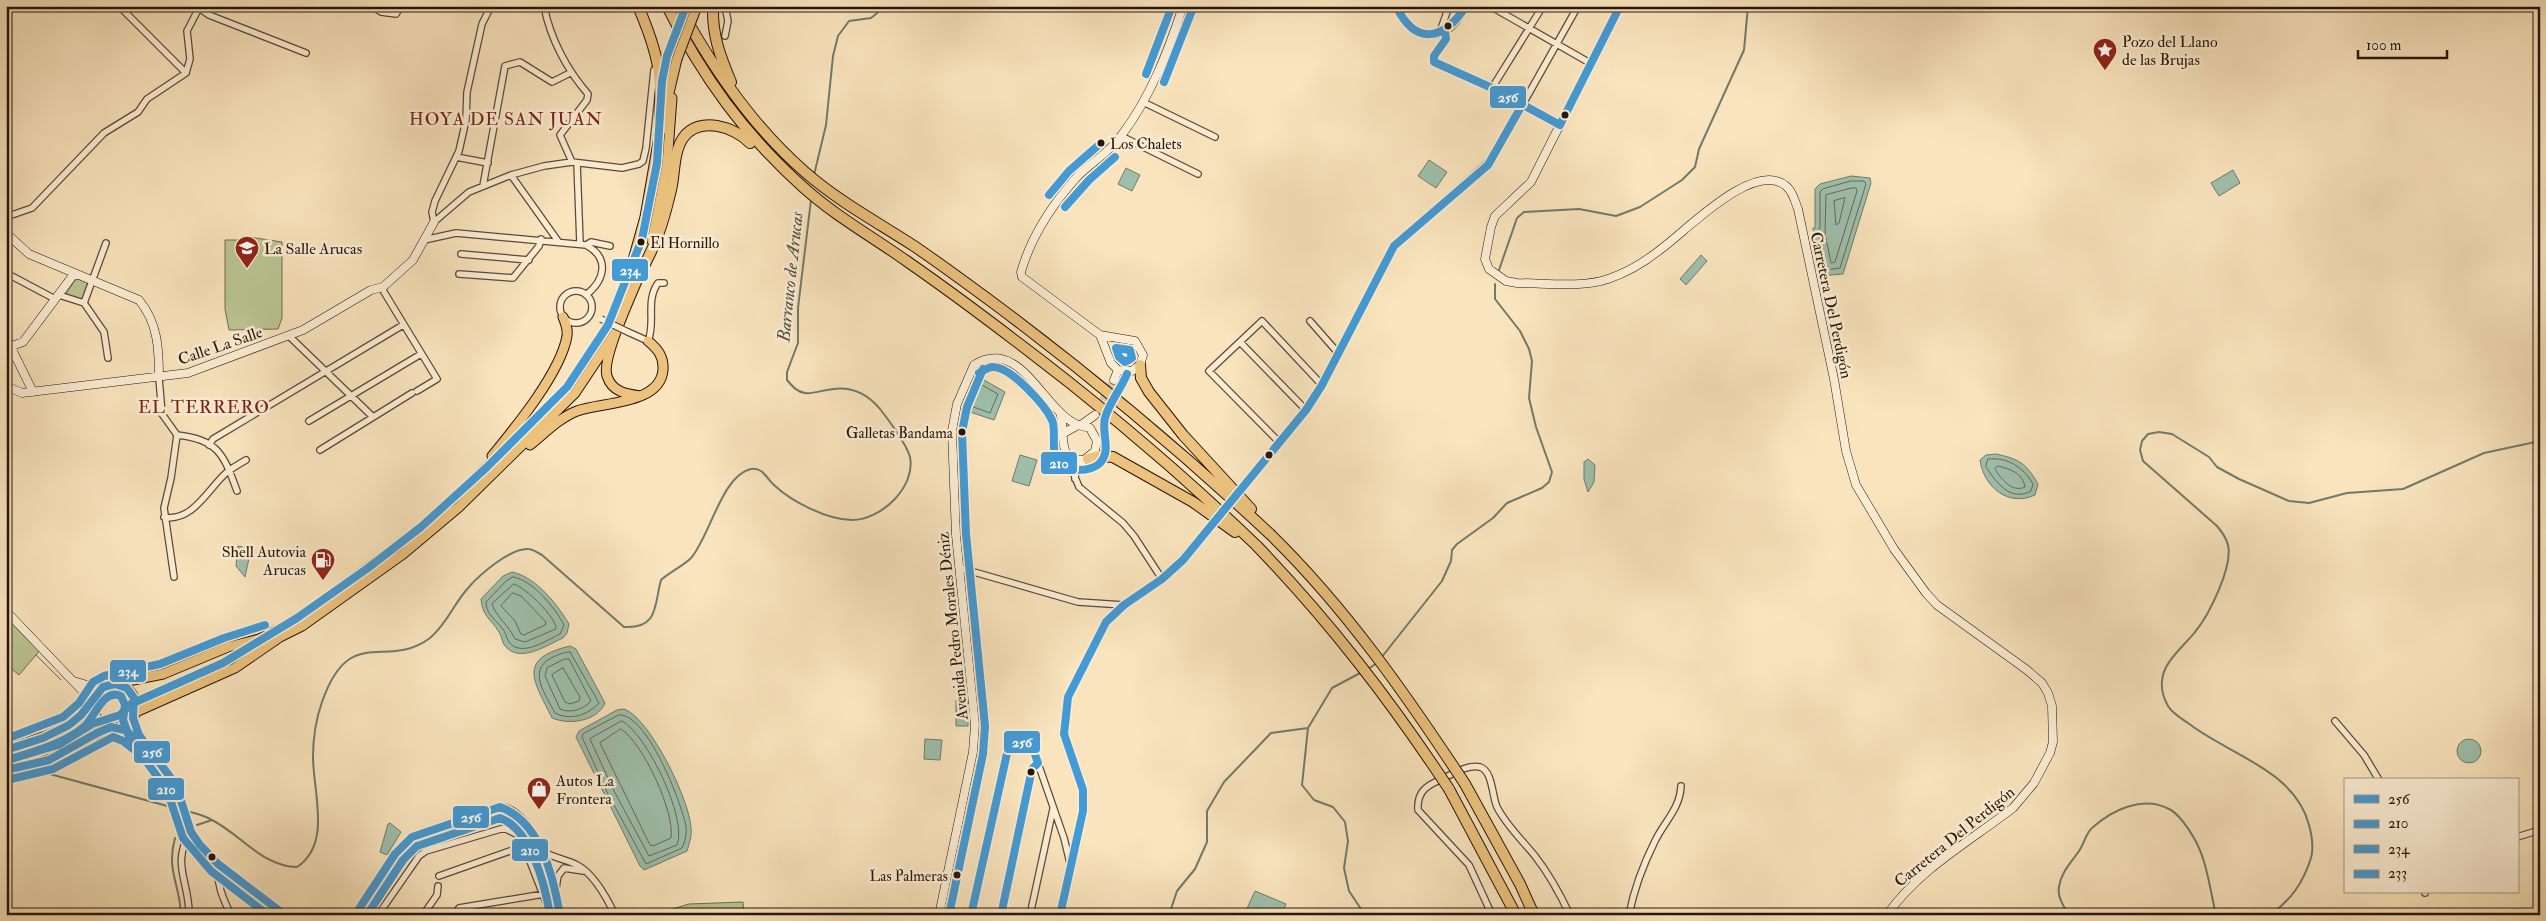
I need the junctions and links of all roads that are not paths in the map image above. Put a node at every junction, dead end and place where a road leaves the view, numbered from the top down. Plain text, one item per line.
1 (119, 6) edge
2 (372, 6) edge
3 (401, 6) edge
4 (491, 6) edge
5 (544, 6) edge
6 (638, 6) edge
7 (667, 6) edge
8 (679, 6) edge
9 (697, 6) edge
10 (713, 6) edge
11 (725, 6) edge
12 (1183, 6) edge
13 (1396, 6) edge
14 (1449, 6) edge
15 (1466, 6) edge
16 (1490, 6) edge
17 (1543, 6) edge
18 (1578, 6) edge
19 (1620, 6) edge
20 (199, 7) edge
21 (1530, 28) junction
22 (1443, 31) junction
23 (725, 36) dead end
24 (1558, 44) junction
25 (654, 45) junction
26 (306, 53) dead end
27 (1590, 63) junction
28 (186, 73) junction
29 (570, 73) junction
30 (672, 83) junction
31 (1492, 88) junction
32 (739, 99) junction
33 (1143, 102) junction
34 (1522, 104) junction
35 (1560, 125) junction
36 (660, 131) junction
37 (1121, 136) junction
38 (1215, 137) dead end
39 (756, 144) junction
40 (456, 157) junction
41 (488, 163) junction
42 (574, 163) junction
43 (1198, 174) dead end
44 (510, 175) junction
45 (483, 186) junction
46 (6, 216) edge
47 (434, 222) junction
48 (6, 233) edge
49 (554, 234) junction
50 (424, 240) junction
51 (544, 240) junction
52 (558, 241) junction
53 (106, 243) dead end
54 (583, 244) junction
55 (610, 246) dead end
56 (461, 254) dead end
57 (529, 260) junction
58 (6, 273) edge
59 (74, 274) junction
60 (460, 274) dead end
61 (640, 276) junction
62 (93, 281) junction
63 (664, 283) dead end
64 (383, 287) junction
65 (586, 295) junction
66 (57, 297) junction
67 (84, 303) junction
68 (590, 314) junction
69 (563, 317) junction
70 (1310, 321) dead end
71 (404, 325) junction
72 (652, 329) junction
73 (616, 330) junction
74 (1100, 335) junction
75 (289, 336) junction
76 (6, 337) edge
77 (1120, 340) junction
78 (648, 341) junction
79 (1240, 342) junction
80 (12, 346) junction
81 (658, 349) junction
82 (421, 354) junction
83 (1109, 354) junction
84 (1339, 354) junction
85 (108, 358) dead end
86 (1140, 365) junction
87 (1118, 370) junction
88 (325, 372) junction
89 (159, 378) junction
90 (1114, 380) tunnel mouth
91 (6, 386) edge
92 (1322, 386) junction
93 (33, 392) junction
94 (641, 396) junction
95 (352, 397) junction
96 (1306, 410) junction
97 (1060, 411) junction
98 (373, 417) junction
99 (309, 421) dead end
100 (1080, 425) junction
101 (1093, 431) junction
102 (1064, 433) junction
103 (177, 435) junction
104 (1279, 442) junction
105 (209, 445) junction
106 (320, 450) dead end
107 (1065, 454) junction
108 (1086, 459) junction
109 (246, 460) dead end
110 (230, 470) junction
111 (493, 474) junction
112 (1074, 479) junction
113 (1246, 482) tunnel mouth
114 (467, 487) junction
115 (237, 490) dead end
116 (164, 517) junction
117 (1213, 523) dead end
118 (1271, 533) junction
119 (1257, 549) junction
120 (960, 568) junction
121 (1155, 568) junction
122 (1172, 570) junction
123 (174, 577) dead end
124 (1162, 579) junction
125 (1151, 586) junction
126 (1124, 605) junction
127 (6, 611) edge
128 (280, 633) junction
129 (75, 681) junction
130 (118, 684) junction
131 (100, 690) junction
132 (92, 702) junction
133 (134, 715) junction
134 (2335, 721) dead end
135 (115, 727) junction
136 (148, 748) junction
137 (6, 750) edge
138 (1038, 763) junction
139 (6, 770) edge
140 (2378, 778) edge
141 (1681, 786) dead end
142 (1054, 808) junction
143 (190, 828) junction
144 (2540, 830) edge
145 (2518, 837) edge
146 (524, 846) junction
147 (538, 848) junction
148 (218, 864) junction
149 (1070, 865) junction
150 (587, 873) junction
151 (439, 876) dead end
152 (438, 886) dead end
153 (556, 888) junction
154 (544, 894) junction
155 (941, 903) junction
156 (189, 915) edge
157 (231, 915) edge
158 (285, 915) edge
159 (355, 915) edge
160 (378, 915) edge
161 (424, 915) edge
162 (455, 915) edge
163 (551, 915) edge
164 (560, 915) edge
165 (616, 915) edge
166 (939, 915) edge
167 (945, 915) edge
168 (971, 915) edge
169 (1001, 915) edge
170 (1030, 915) edge
171 (1060, 915) edge
172 (1492, 915) edge
173 (1516, 915) edge
174 (1534, 915) edge
175 (1570, 915) edge
176 (1629, 915) edge
177 (1887, 915) edge
178 (2494, 915) edge
179 (2536, 915) edge

1 - 28 street
2 - 3 street
4 - 40 street
5 - 29 street
6 - 25 highway
7 - 39 highway
8 - 32 highway
9 - 30 main road, bridge
10 - 32 highway
11 - 23 street
12 - 33 street
13 - 22 street
14 - 22 street
15 - 22 street
16 - 21 street
17 - 21 street
18 - 24 street
19 - 27 street, Carretera Del Perdigón
20 - 26 street
20 - 28 street
21 - 24 street
21 - 31 street
22 - 31 street
24 - 27 street
24 - 34 street
25 - 36 highway
25 - 42 street
27 - 35 street, Carretera Del Perdigón
28 - 46 street
29 - 41 street
29 - 42 street
30 - 36 main road
30 - 61 main road
31 - 34 street
32 - 118 highway
33 - 37 street
33 - 38 street
34 - 35 street
34 - 84 street
35 - 177 street, Carretera Del Perdigón
36 - 114 main road
37 - 43 street
37 - 74 street
39 - 61 highway
39 - 119 highway
40 - 41 street
40 - 47 street
41 - 45 street
42 - 44 street
42 - 54 street
44 - 45 street
44 - 49 street
45 - 47 street
47 - 50 street, Calle La Salle
48 - 59 street
49 - 51 street
49 - 52 street
50 - 51 street
50 - 64 street, Calle La Salle
51 - 52 street
51 - 57 street
52 - 54 street
53 - 62 street
54 - 55 street
54 - 65 street
56 - 57 street
57 - 60 street
58 - 66 street
59 - 62 street
59 - 66 street
61 - 73 main road
62 - 67 street
62 - 89 street
63 - 72 street
64 - 71 street
64 - 75 street, Calle La Salle
65 - 68 street
65 - 69 street
66 - 67 street
66 - 80 street
67 - 85 street
68 - 69 street
68 - 78 street, bridge
69 - 114 main road
70 - 84 street
71 - 82 street
71 - 88 street
72 - 78 street
72 - 81 street
73 - 94 main road
73 - 111 main road
74 - 77 street
74 - 83 street
75 - 88 street
75 - 89 street, Calle La Salle
76 - 80 street
77 - 83 street
77 - 86 street
78 - 81 main road
79 - 92 street
79 - 96 street
79 - 104 street
80 - 93 street
81 - 94 main road
82 - 95 street
82 - 98 street
83 - 87 street
84 - 92 street
86 - 87 street
86 - 118 highway
87 - 90 street
88 - 95 street
88 - 105 street
89 - 93 street, Calle La Salle
89 - 103 street
91 - 93 street, Calle La Salle
92 - 96 street
94 - 111 main road
95 - 98 street
95 - 99 street
96 - 104 street
97 - 100 street
97 - 102 street
97 - 120 street, Avenida Pedro Morales Déniz
98 - 106 street
100 - 101 street
100 - 101 street
100 - 102 street
101 - 108 street
102 - 107 street
103 - 105 street
103 - 116 street
104 - 113 street
105 - 110 street
107 - 108 street
107 - 112 street
108 - 112 street
108 - 119 highway
109 - 110 street
110 - 115 street
110 - 116 street
111 - 128 main road
112 - 121 street
114 - 128 main road
116 - 123 street
117 - 122 street
118 - 174 highway, bridge
119 - 173 highway, bridge
120 - 126 street
120 - 155 street, Avenida Pedro Morales Déniz
121 - 122 street
121 - 124 street
121 - 125 street
122 - 124 street
124 - 125 street
125 - 126 street
126 - 149 street
127 - 129 street
128 - 130 main road
128 - 133 main road
129 - 131 street
129 - 132 street
130 - 131 main road
130 - 133 main road
131 - 132 main road
132 - 135 main road
132 - 137 main road
133 - 135 main road
133 - 136 street
134 - 140 street
135 - 136 street
135 - 139 main road
136 - 143 street
138 - 142 street
138 - 168 street
138 - 169 street
141 - 176 street
142 - 149 street
142 - 170 street
143 - 148 street
143 - 156 street
144 - 145 street
146 - 151 street
146 - 154 street
146 - 160 street
147 - 150 street
147 - 153 street
147 - 159 street
148 - 157 street
148 - 158 street
149 - 171 street
150 - 153 street
150 - 165 street
152 - 161 street
153 - 164 street
154 - 162 street
154 - 163 street
155 - 166 street, Avenida Pedro Morales Déniz
155 - 167 street
172 - 175 street
178 - 179 street

